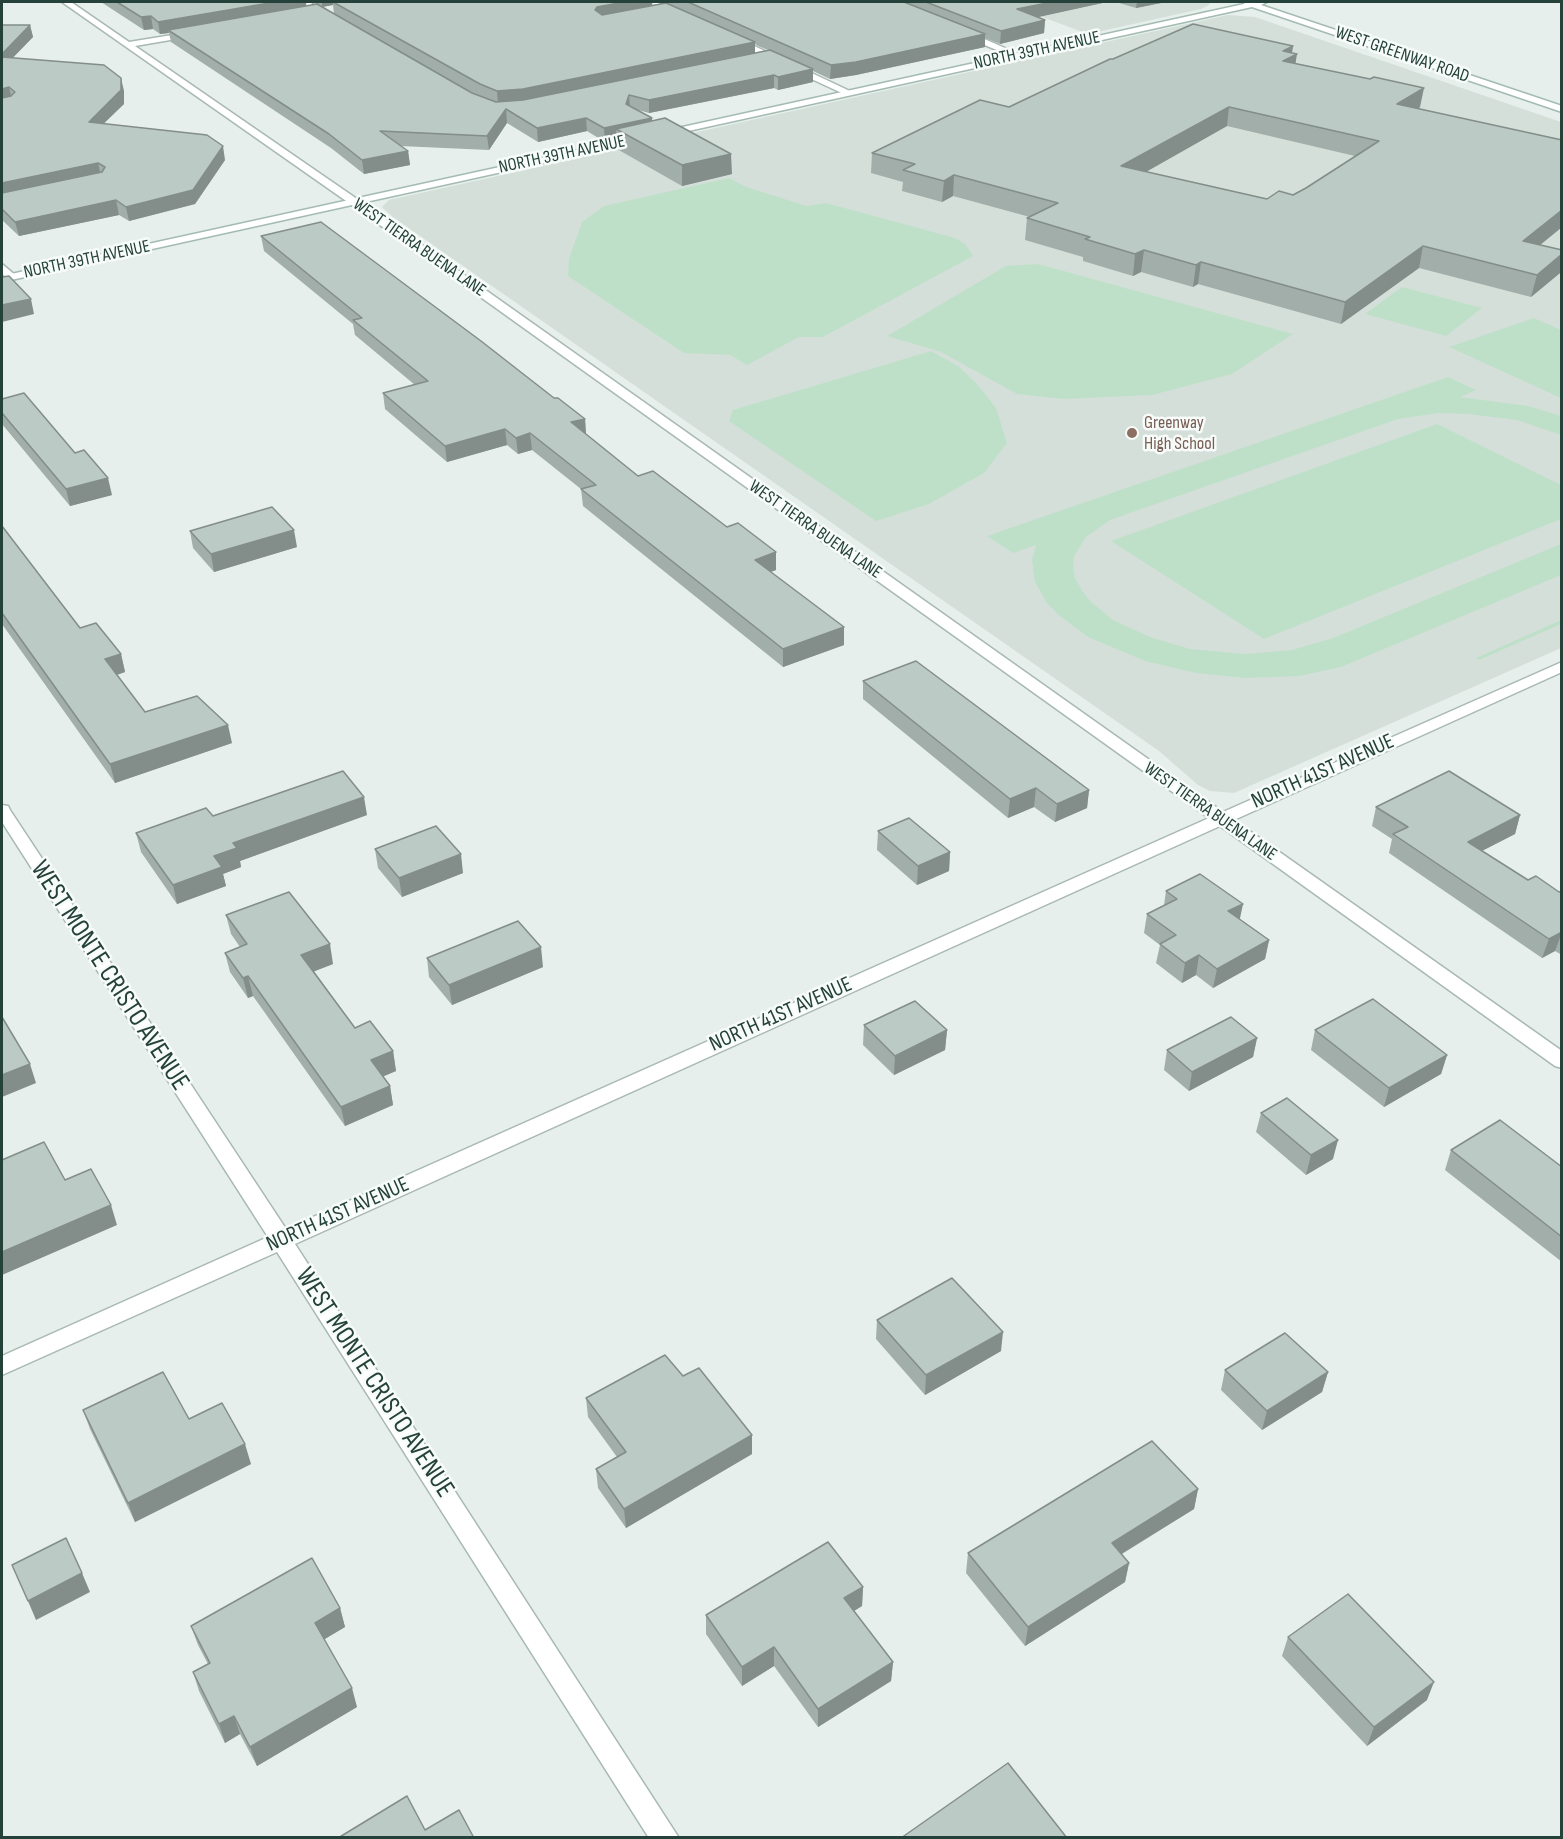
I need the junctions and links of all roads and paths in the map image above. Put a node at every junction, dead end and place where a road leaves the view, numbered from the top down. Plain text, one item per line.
1 (66, 2) edge
2 (304, 2) edge
3 (650, 2) edge
4 (1263, 2) edge
5 (1247, 3) edge
6 (332, 9) edge
7 (668, 9) junction
8 (321, 11) junction
9 (310, 13) edge
10 (649, 13) edge
11 (688, 19) edge
12 (341, 22) edge
13 (207, 31) edge
14 (959, 31) edge
15 (719, 33) edge
16 (126, 45) junction
17 (1017, 55) junction
18 (771, 57) junction
19 (753, 61) edge
20 (847, 92) junction
21 (1562, 109) edge
22 (353, 201) junction
23 (2, 267) edge
24 (6, 278) edge
25 (1562, 666) edge
26 (2, 810) edge
27 (1219, 819) junction
28 (1562, 1061) edge
29 (281, 1240) junction
30 (2, 1366) edge
31 (665, 1838) edge

1 - 16 street, WEST TIERRA BUENA LANE
2 - 8 street
3 - 7 street
4 - 5 street, NORTH 39TH AVENUE
5 - 17 street, NORTH 39TH AVENUE
5 - 21 street, WEST GREENWAY ROAD
6 - 8 street
7 - 10 street
7 - 11 street
8 - 9 street
8 - 12 street
13 - 16 street
14 - 17 street
15 - 18 street
16 - 22 street, WEST TIERRA BUENA LANE
17 - 20 street, NORTH 39TH AVENUE
18 - 19 street
18 - 20 street
20 - 22 street, NORTH 39TH AVENUE
22 - 24 street, NORTH 39TH AVENUE
22 - 27 street, WEST TIERRA BUENA LANE
23 - 24 street
25 - 27 street, NORTH 41ST AVENUE
26 - 29 street, WEST MONTE CRISTO AVENUE
27 - 28 street, WEST TIERRA BUENA LANE
27 - 29 street, NORTH 41ST AVENUE
29 - 30 street, NORTH 41ST AVENUE
29 - 31 street, WEST MONTE CRISTO AVENUE

